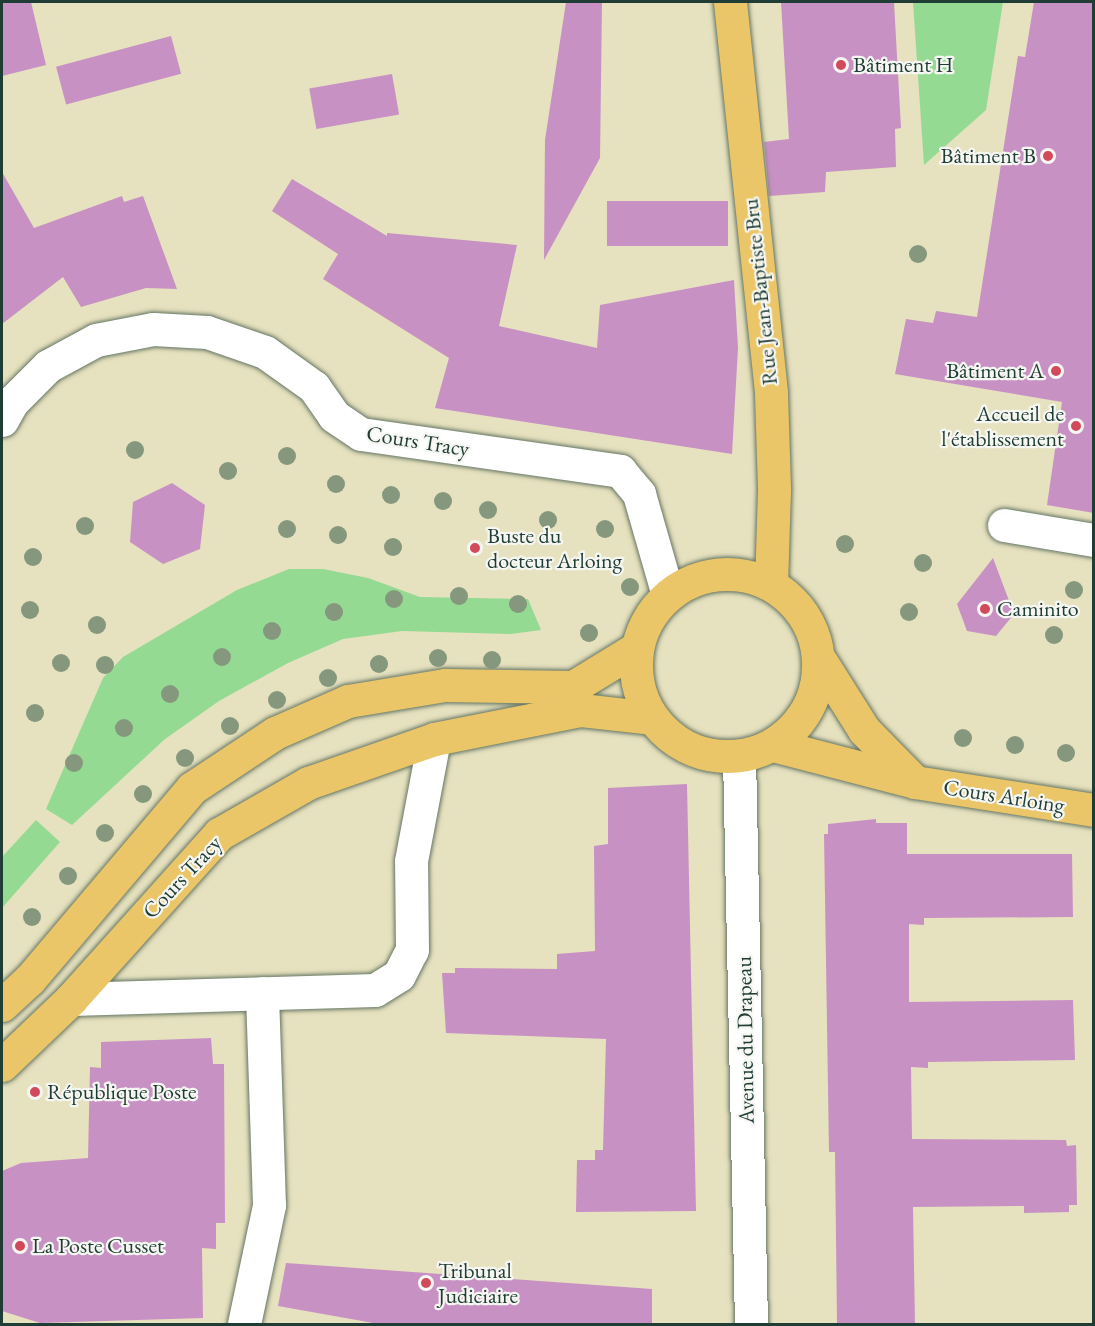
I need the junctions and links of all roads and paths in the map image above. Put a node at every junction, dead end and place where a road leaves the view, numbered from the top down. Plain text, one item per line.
1 (730, 2) edge
2 (2, 420) edge
3 (1004, 525) dead end
4 (1094, 540) edge
5 (771, 584) junction
6 (668, 596) junction
7 (637, 648) junction
8 (819, 660) junction
9 (652, 718) junction
10 (434, 739) junction
11 (773, 745) junction
12 (739, 756) junction
13 (915, 782) junction
14 (1094, 810) edge
15 (262, 993) junction
16 (71, 999) junction
17 (2, 1005) edge
18 (2, 1065) edge
19 (244, 1324) edge
20 (751, 1324) edge

1 - 5 main road, Rue Jean-Baptiste Bru
2 - 6 street, Cours Tracy
3 - 4 street
5 - 6 main road
5 - 8 main road
6 - 7 main road
7 - 9 main road
7 - 17 main road
8 - 11 main road
8 - 13 main road, Cours Arloing
9 - 10 main road, Cours Tracy
9 - 12 main road
10 - 15 street
10 - 16 main road, Cours Tracy
11 - 12 main road
11 - 13 main road, Cours Arloing
12 - 20 street, Avenue du Drapeau
13 - 14 main road, Cours Arloing
15 - 16 street
15 - 19 street
16 - 18 main road, Cours Tracy

